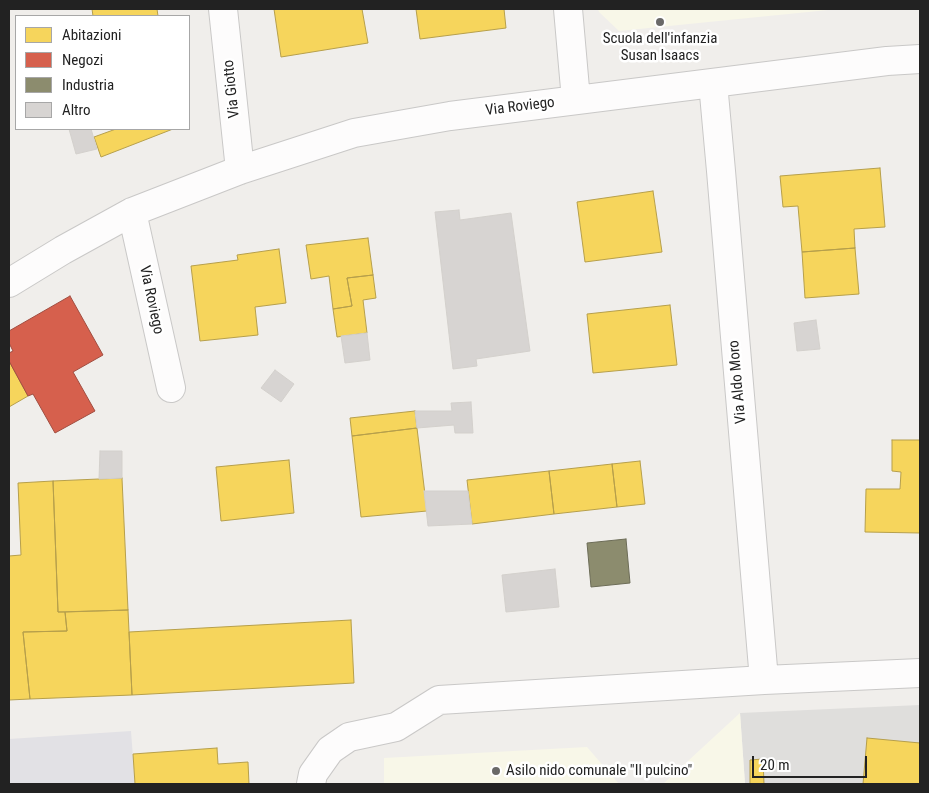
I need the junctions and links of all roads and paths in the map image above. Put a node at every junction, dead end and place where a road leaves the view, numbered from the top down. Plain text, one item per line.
1 (223, 9) edge
2 (568, 9) edge
3 (920, 59) edge
4 (713, 83) junction
5 (576, 100) junction
6 (240, 170) junction
7 (132, 212) junction
8 (9, 283) edge
9 (171, 388) dead end
10 (920, 672) edge
11 (764, 680) junction
12 (311, 784) edge

1 - 6 street, Via Giotto
2 - 5 street
3 - 4 street, Via Roviego
4 - 5 street, Via Roviego
4 - 11 street, Via Aldo Moro
5 - 6 street, Via Roviego
6 - 7 street, Via Roviego
7 - 8 street, Via Roviego
7 - 9 street, Via Roviego
10 - 11 street
11 - 12 street

